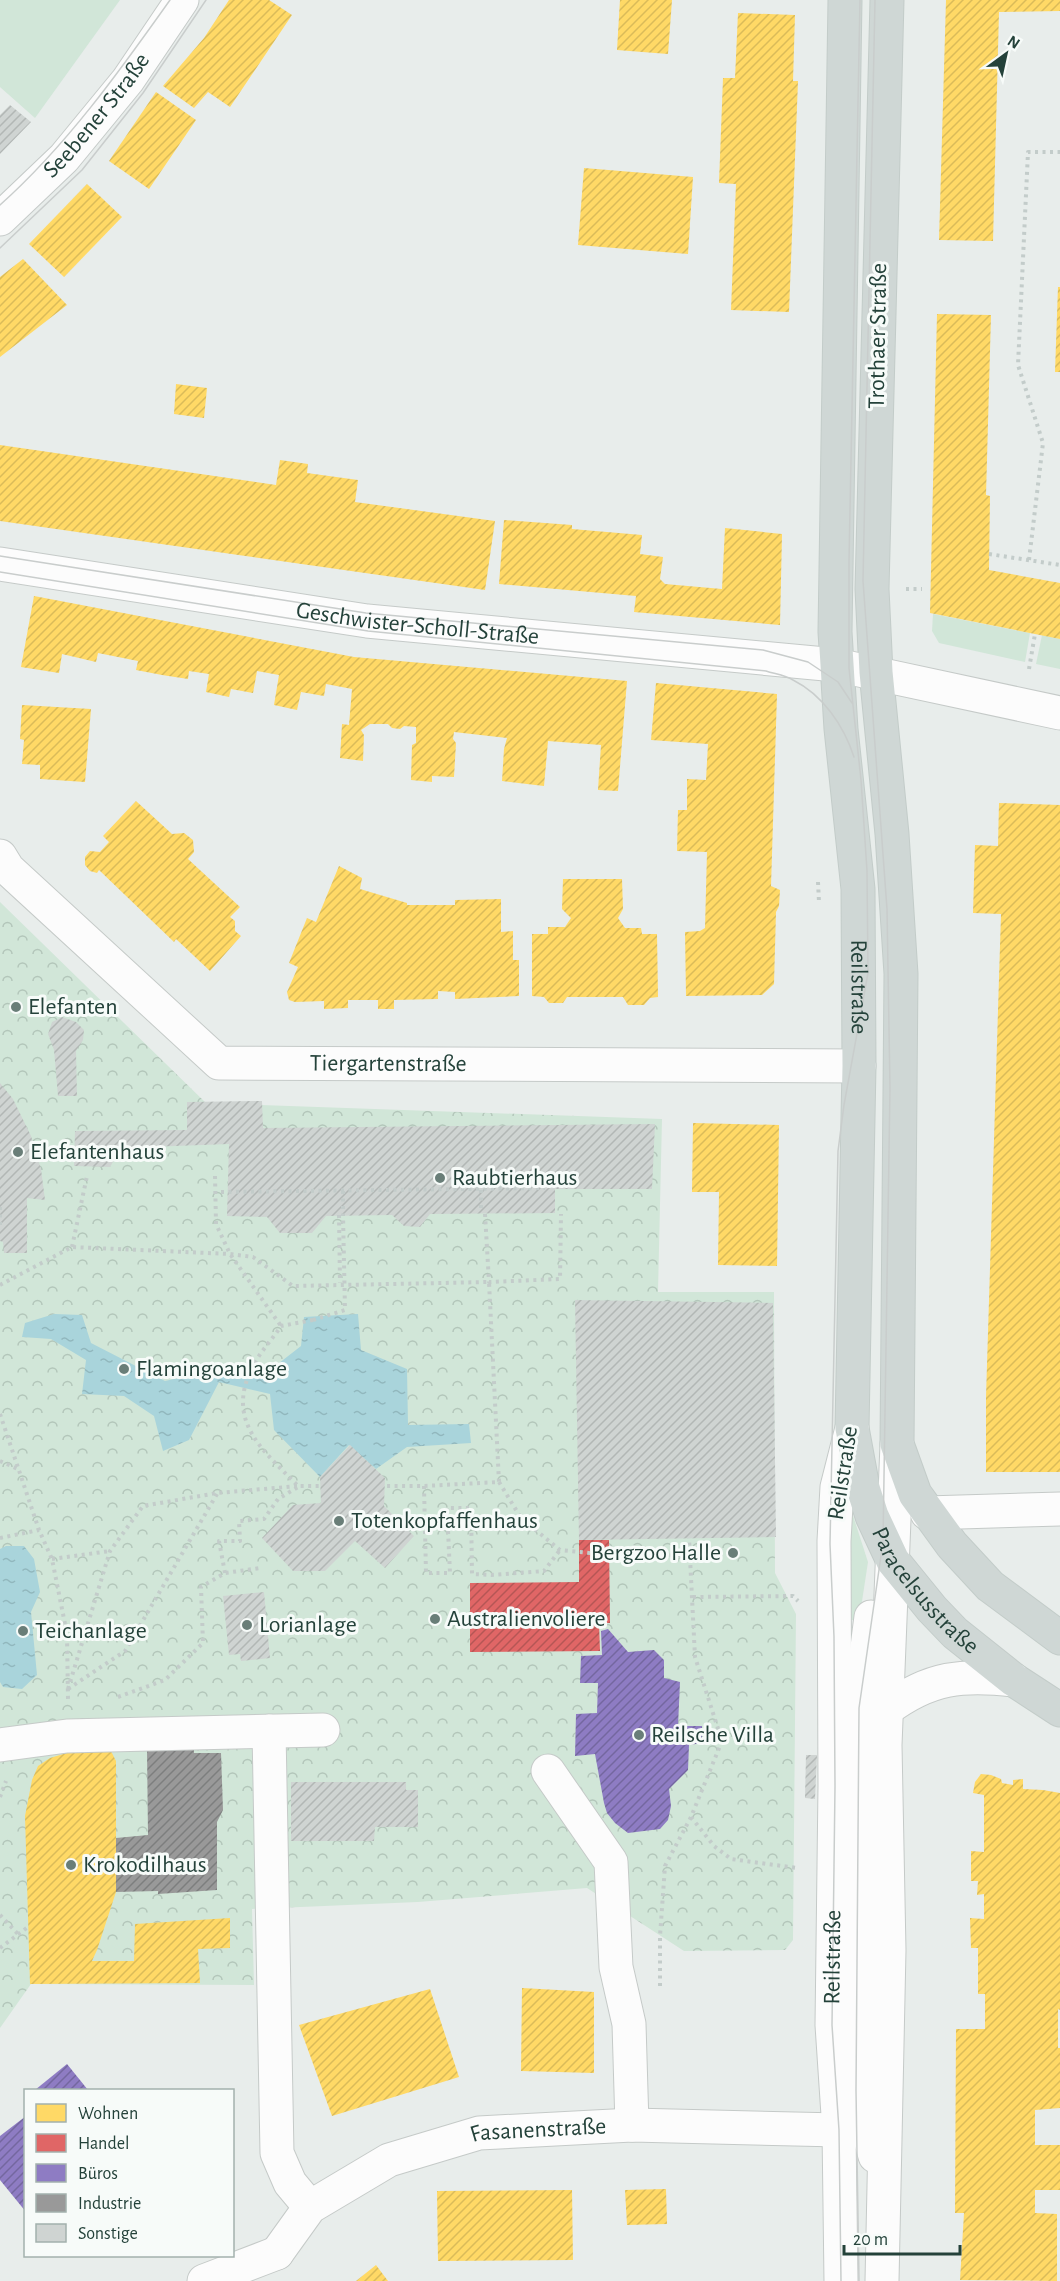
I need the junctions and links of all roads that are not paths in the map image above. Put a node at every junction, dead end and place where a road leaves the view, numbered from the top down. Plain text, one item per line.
1 (182, 0) edge
2 (845, 0) edge
3 (886, 0) edge
4 (0, 219) edge
5 (0, 564) edge
6 (836, 665) junction
7 (876, 672) junction
8 (1060, 713) edge
9 (0, 856) edge
10 (859, 1066) junction
11 (852, 1428) junction
12 (896, 1437) junction
13 (1060, 1509) edge
14 (927, 1513) junction
15 (888, 1551) junction
16 (1060, 1638) edge
17 (1014, 1680) junction
18 (887, 1709) junction
19 (1060, 1710) edge
20 (323, 1730) dead end
21 (269, 1731) junction
22 (0, 1745) edge
23 (548, 1771) dead end
24 (632, 2125) junction
25 (839, 2130) junction
26 (884, 2187) junction
27 (310, 2207) junction
28 (276, 2267) edge
29 (204, 2281) edge
30 (841, 2281) edge
31 (882, 2281) edge

1 - 4 street, Seebener Straße
2 - 6 main road, Trothaer Straße
3 - 7 main road, Trothaer Straße
5 - 6 street, Geschwister-Scholl-Straße
6 - 7 street, Geschwister-Scholl-Straße
6 - 10 main road, Reilstraße
7 - 8 street
7 - 12 main road, Reilstraße
9 - 10 street, Tiergartenstraße
10 - 11 main road, Reilstraße
11 - 15 main road, Paracelsusstraße
11 - 25 street, Reilstraße
12 - 14 main road, Paracelsusstraße
12 - 15 street
13 - 14 street
14 - 16 main road, Paracelsusstraße
15 - 17 main road, Paracelsusstraße
15 - 18 street
15 - 26 street
17 - 18 street
17 - 19 main road, Paracelsusstraße
18 - 26 street
20 - 21 street
21 - 22 street
21 - 27 street
23 - 24 street
24 - 25 street, Fasanenstraße
24 - 27 street, Fasanenstraße
25 - 30 street, Reilstraße
26 - 31 street
27 - 28 street, Fasanenstraße
28 - 29 street

